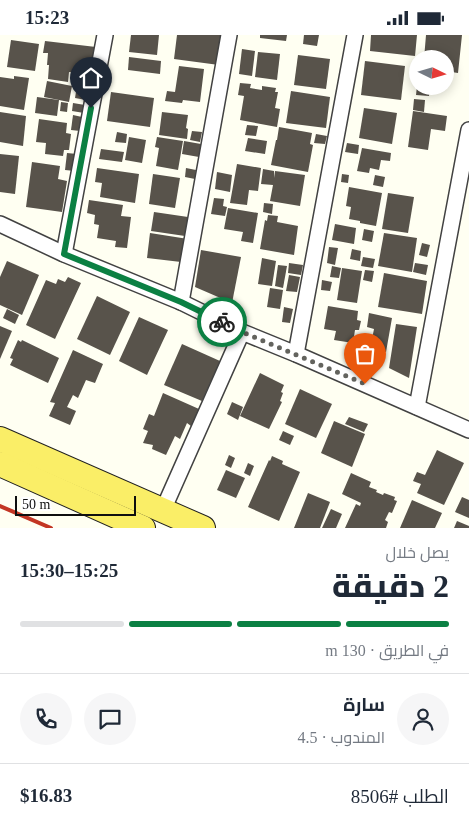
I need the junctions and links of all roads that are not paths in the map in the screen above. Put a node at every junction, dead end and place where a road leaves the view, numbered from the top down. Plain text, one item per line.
1 (105, 35) edge
2 (229, 35) edge
3 (355, 35) edge
4 (469, 130) edge
5 (0, 225) edge
6 (64, 254) junction
7 (181, 302) junction
8 (242, 332) junction
9 (296, 354) junction
10 (417, 407) junction
11 (469, 430) edge
12 (0, 439) edge
13 (0, 464) edge
14 (164, 510) junction
15 (143, 528) edge
16 (203, 528) edge

1 - 6 street
2 - 7 street
3 - 9 street
4 - 10 street
5 - 6 street
6 - 7 street
7 - 8 street
8 - 9 street
8 - 14 street
9 - 10 street
10 - 11 street
12 - 14 main road
13 - 15 main road
14 - 16 main road

